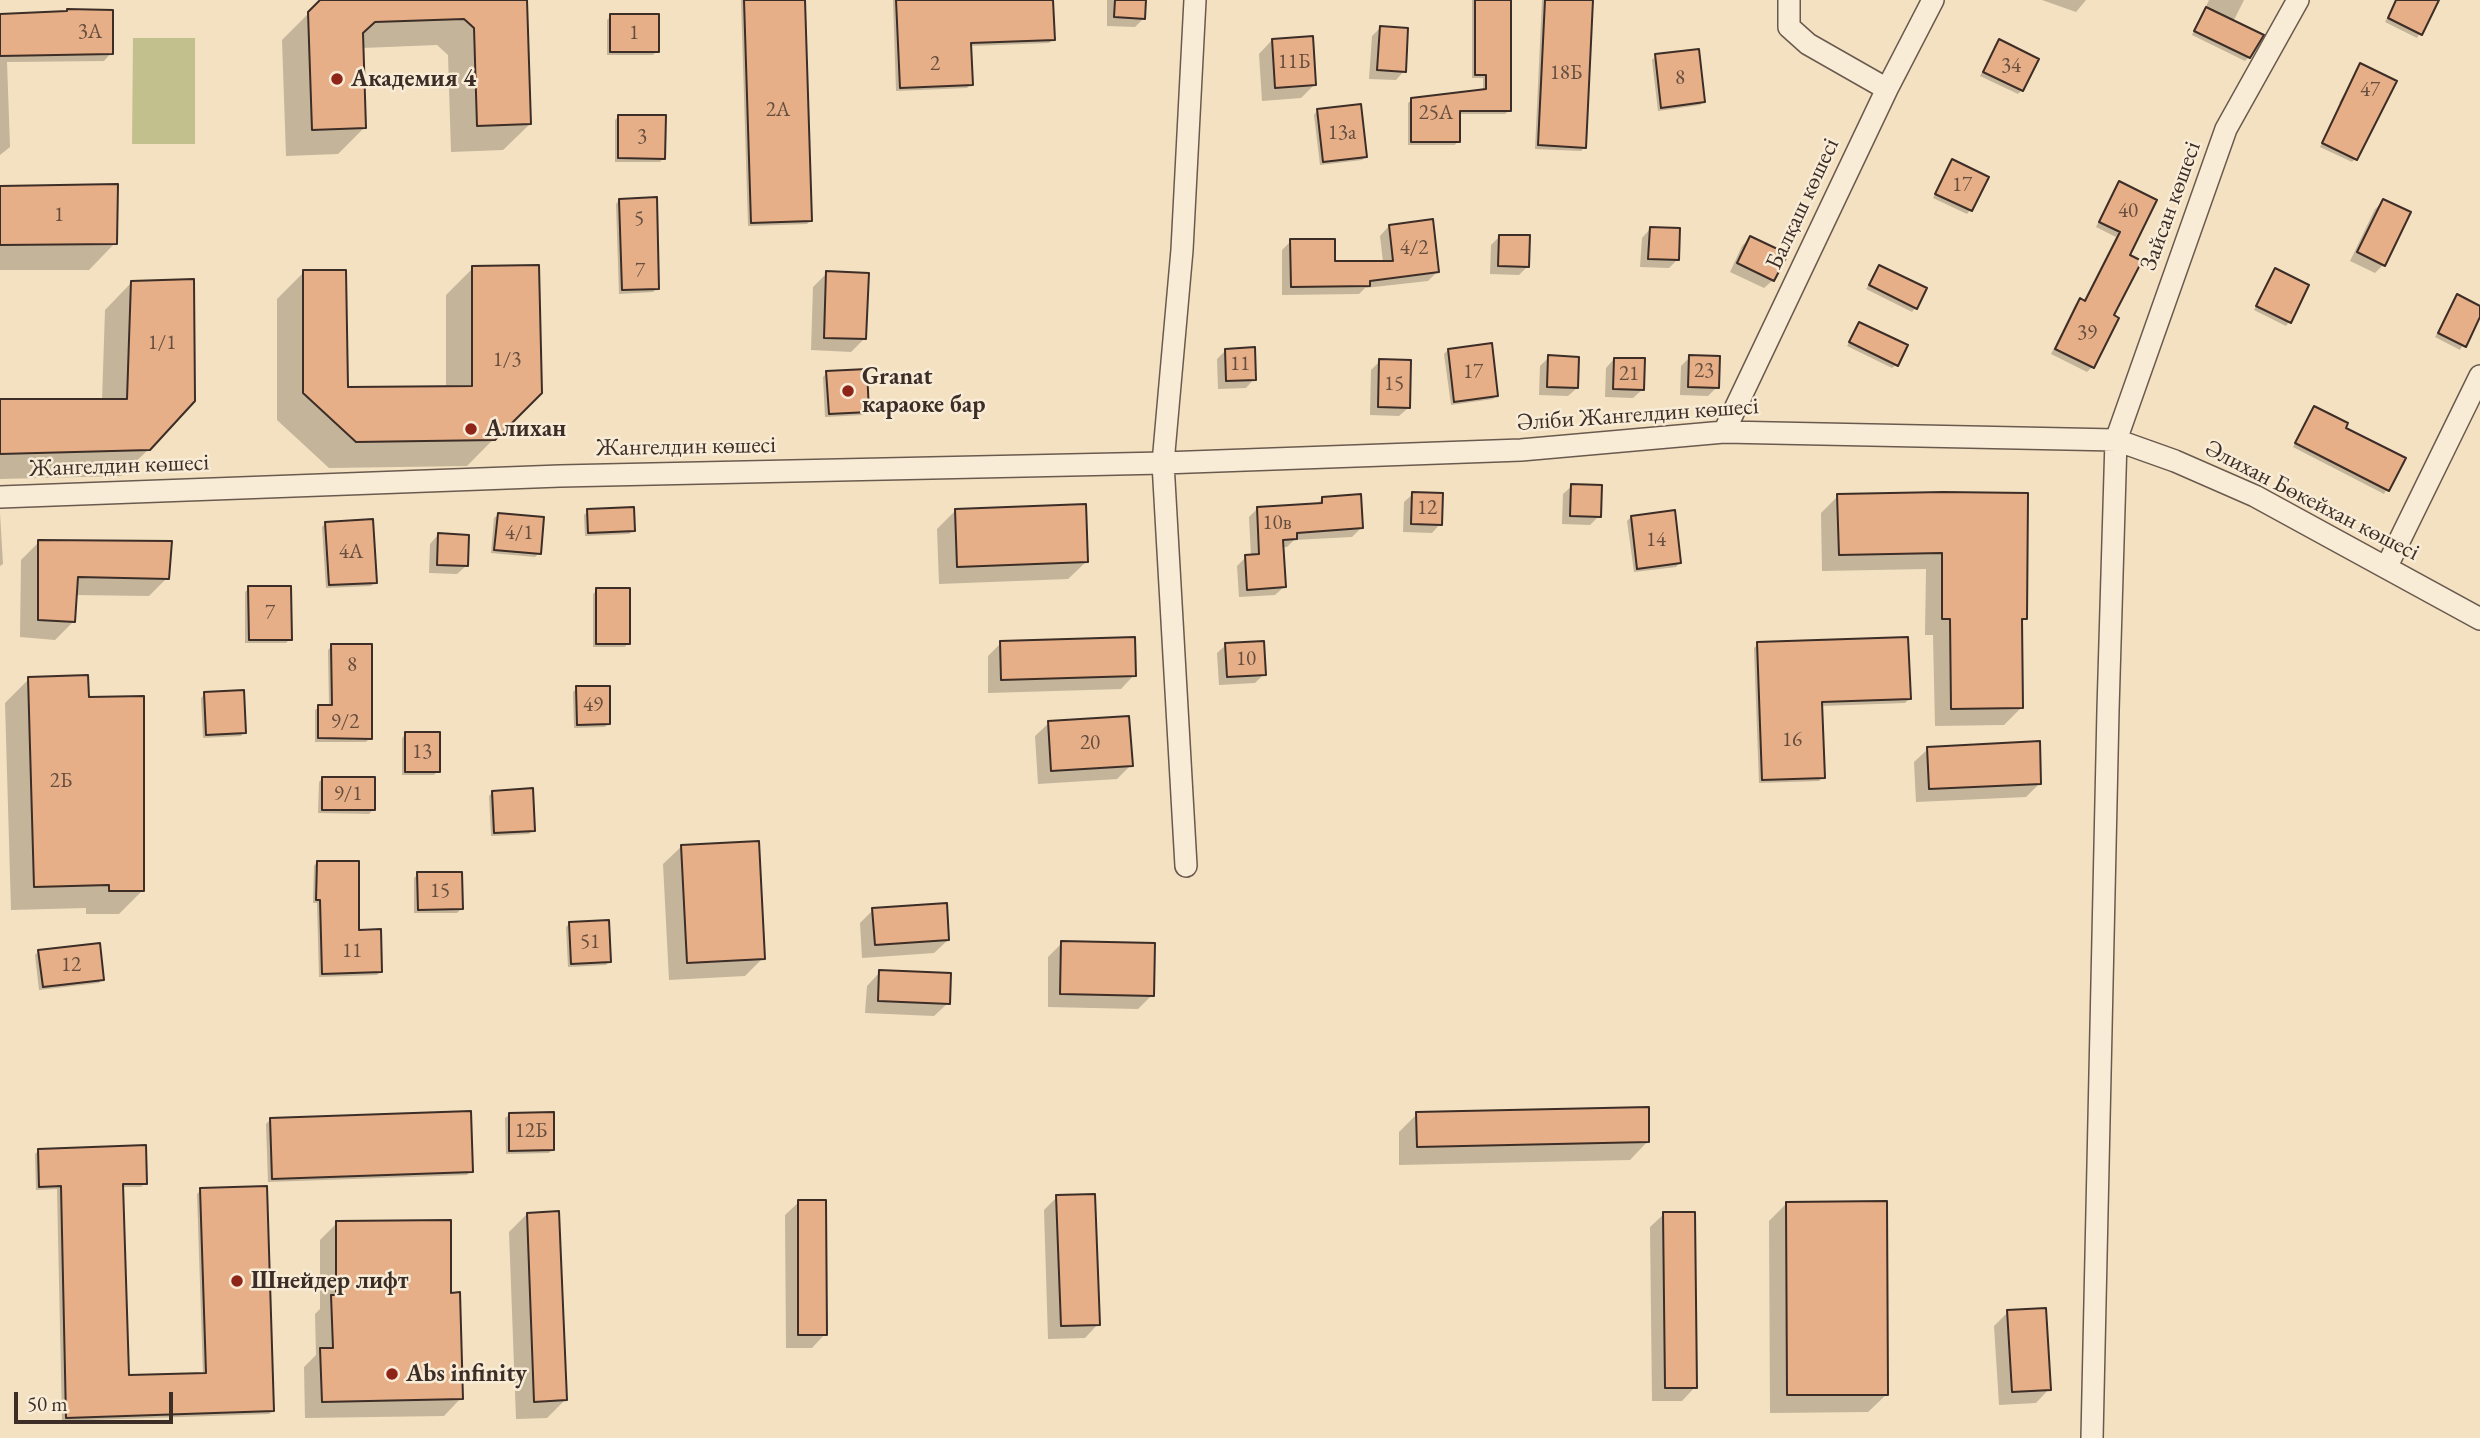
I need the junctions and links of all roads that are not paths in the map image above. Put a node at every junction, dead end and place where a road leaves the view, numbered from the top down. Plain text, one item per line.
1 (1195, 0) edge
2 (1789, 0) edge
3 (1933, 0) edge
4 (2298, 0) edge
5 (1887, 89) junction
6 (2480, 376) edge
7 (1724, 432) junction
8 (2116, 440) junction
9 (1163, 463) junction
10 (0, 497) edge
11 (2387, 566) junction
12 (2480, 620) edge
13 (1186, 866) dead end
14 (2092, 1438) edge

1 - 9 street
2 - 5 street
3 - 5 street, Балқаш көшесі
4 - 8 street, Зайсан көшесі
5 - 7 street, Балқаш көшесі
6 - 11 street
7 - 8 street, Әліби Жангелдин көшесі
7 - 9 street, Әліби Жангелдин көшесі
8 - 11 street, Әлихан Бөкейхан көшесі
8 - 14 street, Зайсан көшесі
9 - 10 street, Жангелдин көшесі
9 - 13 street
11 - 12 street, Әлихан Бөкейхан көшесі

